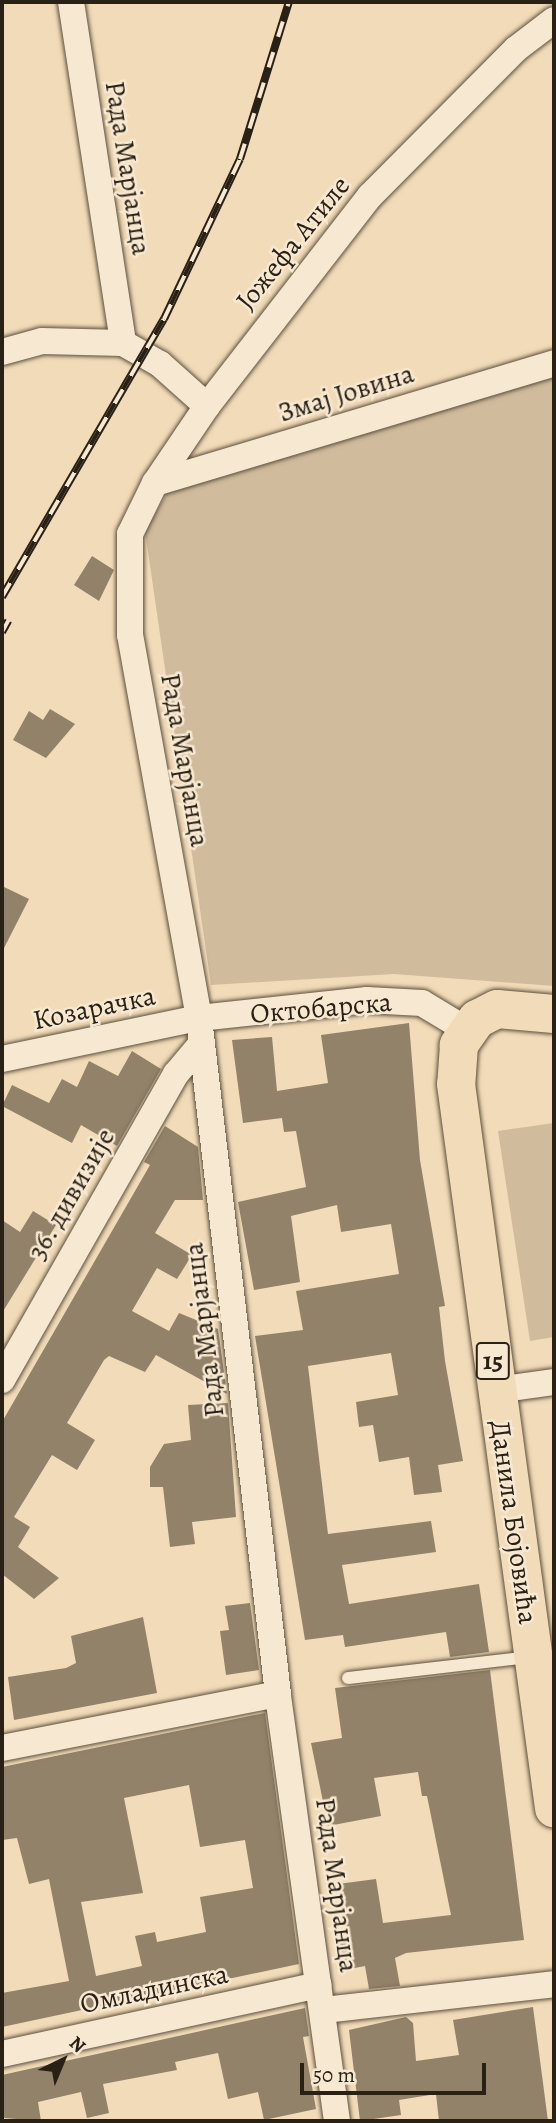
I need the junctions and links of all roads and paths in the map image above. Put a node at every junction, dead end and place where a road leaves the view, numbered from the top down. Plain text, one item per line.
1 (71, 2) edge
2 (554, 20) edge
3 (554, 43) edge
4 (516, 49) junction
5 (123, 343) junction
6 (2, 352) edge
7 (554, 363) edge
8 (207, 407) junction
9 (155, 483) junction
10 (130, 534) joint
11 (554, 1014) edge
12 (467, 1030) junction
13 (201, 1031) junction
14 (2, 1059) edge
15 (2, 1380) edge
16 (554, 1382) edge
17 (496, 1390) junction
18 (541, 1667) edge
19 (348, 1678) dead end
20 (278, 1694) junction
21 (2, 1748) edge
22 (554, 1808) edge
23 (554, 1984) edge
24 (321, 1998) junction
25 (2, 2054) edge
26 (337, 2121) edge

1 - 5 street, Рада Марјанца
2 - 4 street, Јожефа Атиле
3 - 4 street
4 - 8 street, Јожефа Атиле
5 - 6 street
5 - 8 street
7 - 9 street, Змај Јовина
8 - 9 street, Јожефа Атиле
9 - 10 street, Јожефа Атиле
10 - 13 street, Рада Марјанца
11 - 12 main road
12 - 13 street, Октобарска
12 - 17 main road, Данила Бојовића / 15
13 - 14 street, Козарачка
13 - 15 street, 36. дивизије
13 - 20 street, Рада Марјанца
16 - 17 street
17 - 18 main road, Данила Бојовића / 15
18 - 19 lane
18 - 22 main road, Данила Бојовића / 15
20 - 21 street
20 - 24 street, Рада Марјанца
23 - 24 street, Омладинска
24 - 25 street, Омладинска
24 - 26 street, Рада Марјанца

